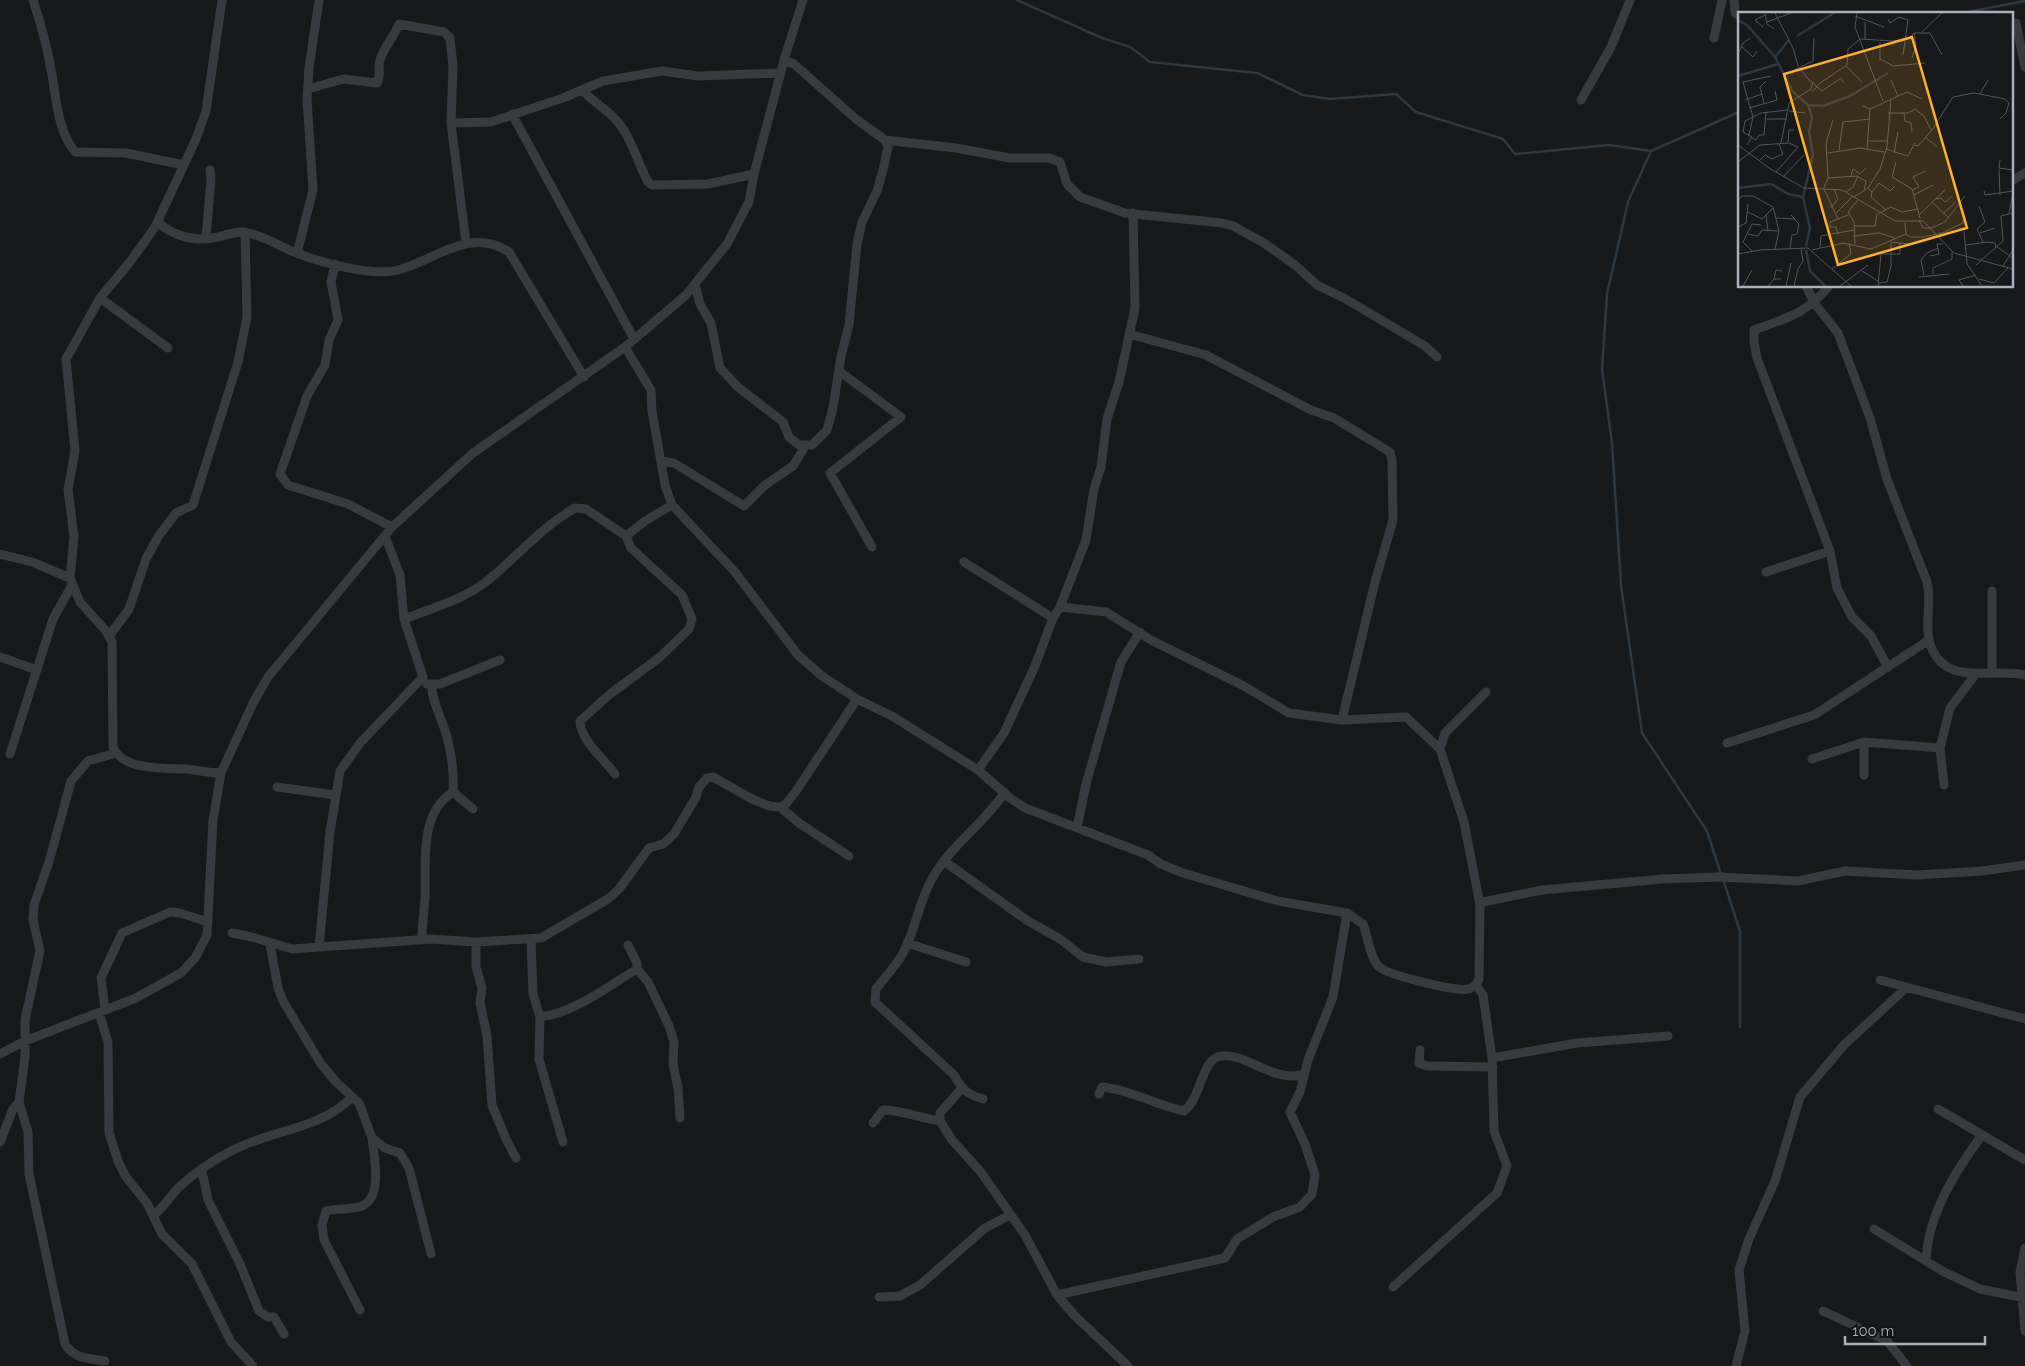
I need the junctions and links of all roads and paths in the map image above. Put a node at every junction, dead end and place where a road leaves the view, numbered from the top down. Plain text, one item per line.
1 (33, 0) edge
2 (222, 0) edge
3 (319, 0) edge
4 (803, 0) edge
5 (1630, 0) edge
6 (1722, 0) edge
7 (1734, 0) edge
8 (1738, 15) edge
9 (2016, 23) dead end
10 (1714, 38) dead end
11 (784, 60) junction
12 (2025, 66) edge
13 (781, 73) junction
14 (308, 88) junction
15 (582, 90) junction
16 (1581, 100) dead end
17 (512, 114) junction
18 (451, 123) junction
19 (885, 140) junction
20 (184, 165) junction
21 (210, 170) dead end
22 (2025, 173) edge
23 (754, 174) junction
24 (2012, 181) edge
25 (1133, 213) junction
26 (158, 222) junction
27 (245, 232) junction
28 (206, 238) junction
29 (466, 242) junction
30 (297, 253) junction
31 (335, 264) junction
32 (695, 284) junction
33 (1807, 288) edge
34 (1827, 288) edge
35 (100, 298) junction
36 (1815, 304) junction
37 (1129, 334) junction
38 (634, 339) junction
39 (626, 347) junction
40 (168, 348) dead end
41 (1437, 357) dead end
42 (839, 371) junction
43 (584, 377) junction
44 (806, 445) junction
45 (661, 461) junction
46 (672, 506) junction
47 (392, 527) junction
48 (384, 536) junction
49 (626, 536) junction
50 (872, 547) dead end
51 (1830, 551) junction
52 (0, 554) edge
53 (964, 562) dead end
54 (1766, 572) dead end
55 (71, 582) junction
56 (1992, 591) dead end
57 (1060, 607) junction
58 (1053, 618) junction
59 (404, 619) junction
60 (1140, 632) junction
61 (109, 636) junction
62 (1929, 640) junction
63 (0, 656) edge
64 (500, 660) dead end
65 (1888, 667) junction
66 (37, 670) junction
67 (1992, 671) junction
68 (1975, 675) junction
69 (2025, 675) edge
70 (420, 683) junction
71 (432, 685) junction
72 (1486, 692) dead end
73 (857, 698) junction
74 (1342, 720) junction
75 (1864, 742) junction
76 (1727, 743) dead end
77 (1940, 748) junction
78 (1440, 749) junction
79 (116, 753) junction
80 (10, 754) dead end
81 (1812, 759) dead end
82 (978, 770) junction
83 (221, 773) junction
84 (615, 774) dead end
85 (1864, 775) dead end
86 (1944, 785) dead end
87 (277, 787) dead end
88 (454, 792) junction
89 (1004, 792) junction
90 (335, 795) junction
91 (780, 807) junction
92 (473, 809) dead end
93 (1077, 828) junction
94 (849, 856) dead end
95 (944, 861) junction
96 (2025, 865) edge
97 (1480, 905) junction
98 (1347, 913) junction
99 (208, 922) junction
100 (232, 933) dead end
101 (422, 940) junction
102 (531, 940) junction
103 (476, 942) junction
104 (907, 943) junction
105 (270, 944) junction
106 (628, 945) dead end
107 (319, 947) junction
108 (1139, 959) dead end
109 (966, 962) dead end
110 (637, 969) junction
111 (1880, 980) dead end
112 (1476, 985) junction
113 (1907, 987) junction
114 (102, 1011) junction
115 (540, 1017) junction
116 (2025, 1020) edge
117 (1668, 1036) dead end
118 (25, 1041) junction
119 (1420, 1050) dead end
120 (0, 1054) edge
121 (1492, 1063) junction
122 (1304, 1074) junction
123 (961, 1089) junction
124 (1099, 1094) dead end
125 (352, 1097) junction
126 (983, 1099) dead end
127 (19, 1102) junction
128 (1938, 1110) dead end
129 (680, 1118) dead end
130 (940, 1121) junction
131 (873, 1123) dead end
132 (1982, 1135) junction
133 (372, 1138) junction
134 (0, 1142) edge
135 (563, 1142) dead end
136 (516, 1158) dead end
137 (2025, 1160) edge
138 (202, 1171) junction
139 (1010, 1215) junction
140 (153, 1216) junction
141 (1874, 1229) dead end
142 (2025, 1248) edge
143 (431, 1254) dead end
144 (1926, 1261) junction
145 (1393, 1288) dead end
146 (1057, 1295) junction
147 (879, 1297) dead end
148 (2023, 1299) edge
149 (360, 1310) dead end
150 (1822, 1311) dead end
151 (2025, 1331) edge
152 (284, 1334) dead end
153 (105, 1361) dead end
154 (253, 1366) edge
155 (1128, 1366) edge
156 (1736, 1366) edge
157 (1907, 1366) edge

1 - 20 street
2 - 20 street
3 - 14 street
4 - 11 street
5 - 16 street
6 - 10 street
7 - 8 street
9 - 12 street
11 - 13 street
11 - 19 street
13 - 15 street
13 - 23 street
14 - 18 street
14 - 30 street
15 - 17 street
15 - 23 street
17 - 18 street
17 - 38 street
18 - 29 street
19 - 25 street
19 - 42 street
20 - 26 street
21 - 28 street
22 - 24 street
23 - 32 street
25 - 37 street
25 - 41 street
26 - 28 street
26 - 35 street
27 - 28 street
27 - 30 street
27 - 61 street
29 - 31 street
29 - 43 street
30 - 31 street
31 - 47 street
32 - 38 street
32 - 44 street
33 - 36 street
34 - 36 street
35 - 40 street
35 - 55 street
36 - 51 street
36 - 62 street
37 - 57 street
37 - 74 street
38 - 39 street
39 - 43 street
39 - 45 street
42 - 44 street
42 - 50 street
43 - 47 street
44 - 45 street
45 - 46 street
46 - 49 street
46 - 73 street
47 - 48 street
48 - 59 street
48 - 83 street
49 - 59 street
49 - 84 street
51 - 54 street
51 - 65 street
52 - 55 street
53 - 58 street
55 - 61 street
55 - 66 street
56 - 67 street
57 - 58 street
57 - 60 street
58 - 82 street
59 - 70 street
60 - 74 street
60 - 93 street
61 - 79 street
62 - 65 street
62 - 68 street
63 - 66 street
64 - 71 street
65 - 76 street
66 - 80 street
67 - 68 street
67 - 69 street
68 - 77 street
70 - 71 street
70 - 90 street
71 - 88 street
72 - 78 street
73 - 82 street
73 - 91 street
74 - 78 street
75 - 77 street
75 - 81 street
75 - 85 street
77 - 86 street
78 - 97 street
79 - 83 street
79 - 118 street
82 - 89 street
83 - 99 street
87 - 90 street
88 - 92 street
88 - 101 street
89 - 93 street
89 - 95 street
90 - 107 street
91 - 94 street
91 - 102 street
93 - 98 street
95 - 104 street
95 - 108 street
96 - 97 street
97 - 112 street
98 - 112 street
98 - 122 street
99 - 114 street
99 - 114 street
100 - 105 street
101 - 103 street
101 - 107 street
102 - 103 street
102 - 115 street
103 - 136 street
104 - 109 street
104 - 123 street
105 - 107 street
105 - 125 street
106 - 110 street
110 - 115 street
110 - 129 street
111 - 113 street
112 - 121 street
113 - 116 street
113 - 156 street
114 - 118 street
114 - 140 street
115 - 135 street
117 - 121 street
118 - 120 street
118 - 127 street
119 - 121 street
121 - 145 street
122 - 124 street
122 - 146 street
123 - 126 street
123 - 130 street
125 - 133 street
125 - 138 street
127 - 134 street
127 - 153 street
128 - 132 street
130 - 131 street
130 - 139 street
132 - 137 street
132 - 144 street
133 - 143 street
133 - 149 street
138 - 140 street
138 - 152 street
139 - 146 street
139 - 147 street
140 - 154 street
141 - 144 street
142 - 148 street
144 - 148 street
146 - 155 street
148 - 151 street
150 - 157 street

